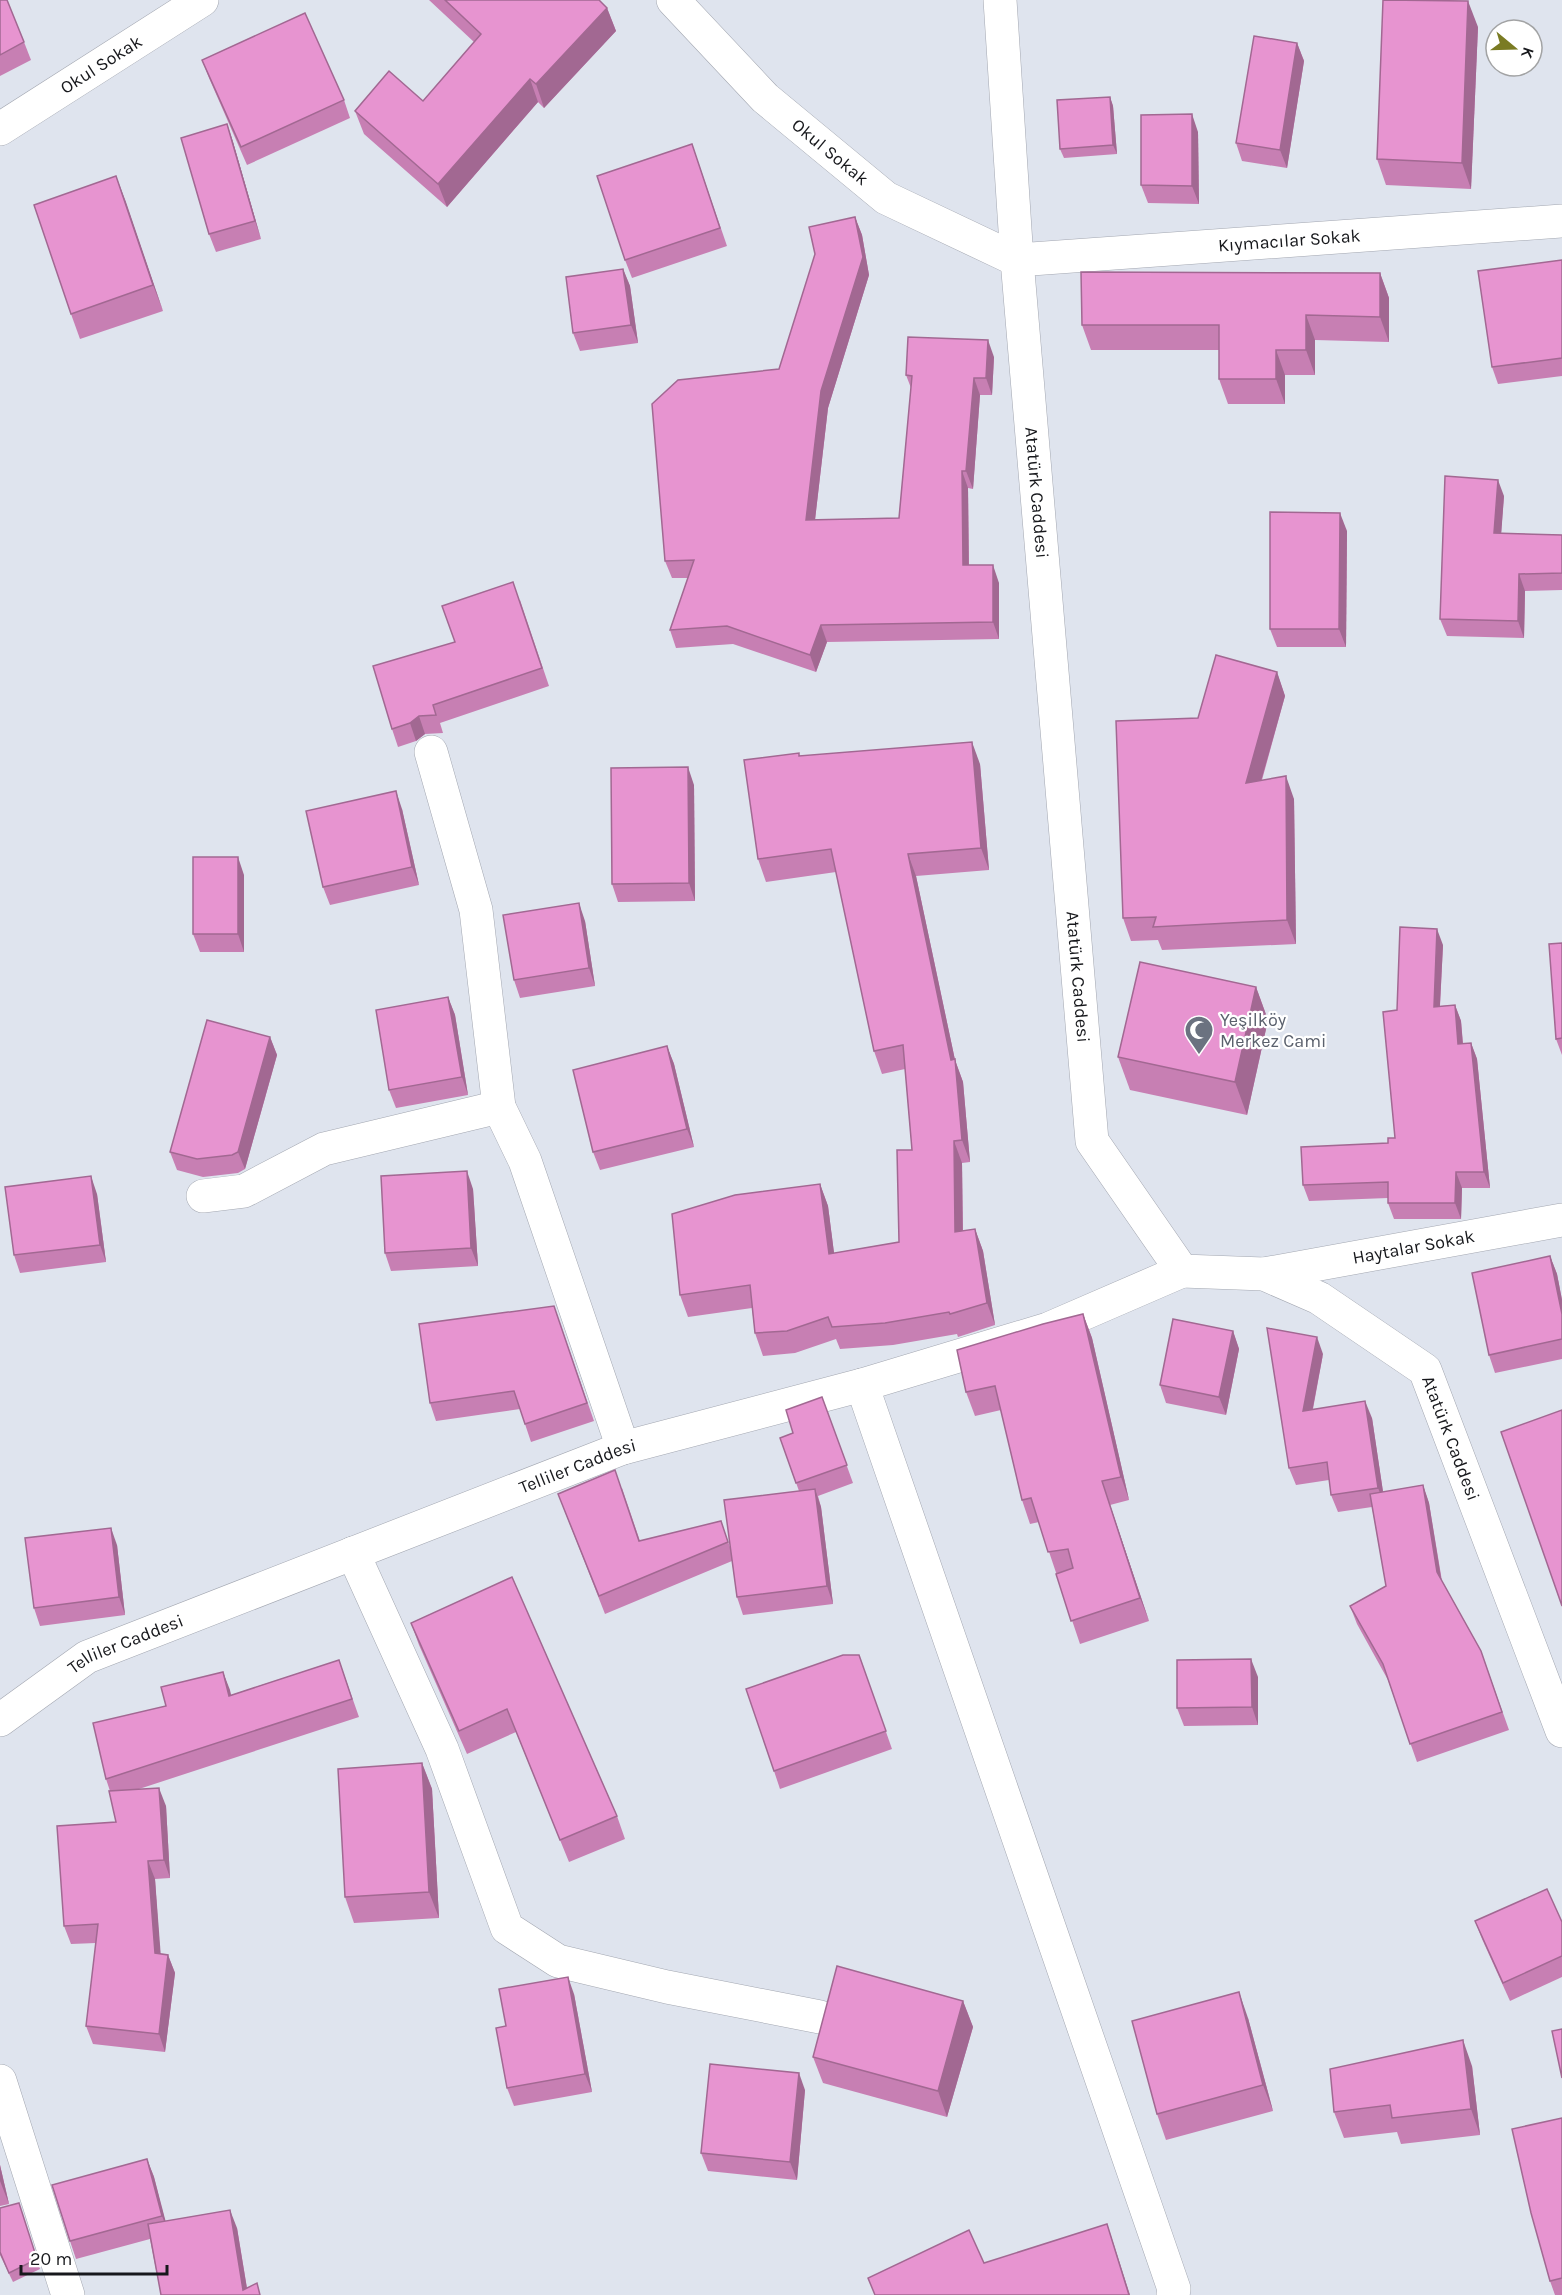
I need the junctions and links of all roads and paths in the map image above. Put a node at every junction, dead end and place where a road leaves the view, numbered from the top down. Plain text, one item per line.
1 (202, 0) edge
2 (674, 0) edge
3 (1000, 0) edge
4 (0, 129) edge
5 (1562, 221) edge
6 (1017, 260) junction
7 (431, 752) dead end
8 (499, 1107) junction
9 (203, 1196) dead end
10 (1562, 1220) edge
11 (1182, 1271) junction
12 (1264, 1274) junction
13 (862, 1385) junction
14 (623, 1448) junction
15 (353, 1553) junction
16 (0, 1720) edge
17 (1562, 1731) edge
18 (820, 2017) dead end
19 (0, 2081) edge
20 (68, 2295) edge
21 (1173, 2295) edge

1 - 4 street, Okul Sokak
2 - 6 street, Okul Sokak
3 - 6 street, Atatürk Caddesi
5 - 6 street, Kıymacılar Sokak
6 - 11 street, Atatürk Caddesi
7 - 8 street
8 - 9 street
8 - 14 street
10 - 12 street, Haytalar Sokak
11 - 12 street, Atatürk Caddesi
11 - 13 street, Telliler Caddesi
12 - 17 street, Atatürk Caddesi
13 - 14 street, Telliler Caddesi
13 - 21 street
14 - 15 street, Telliler Caddesi
15 - 16 street, Telliler Caddesi
15 - 18 street
19 - 20 street

